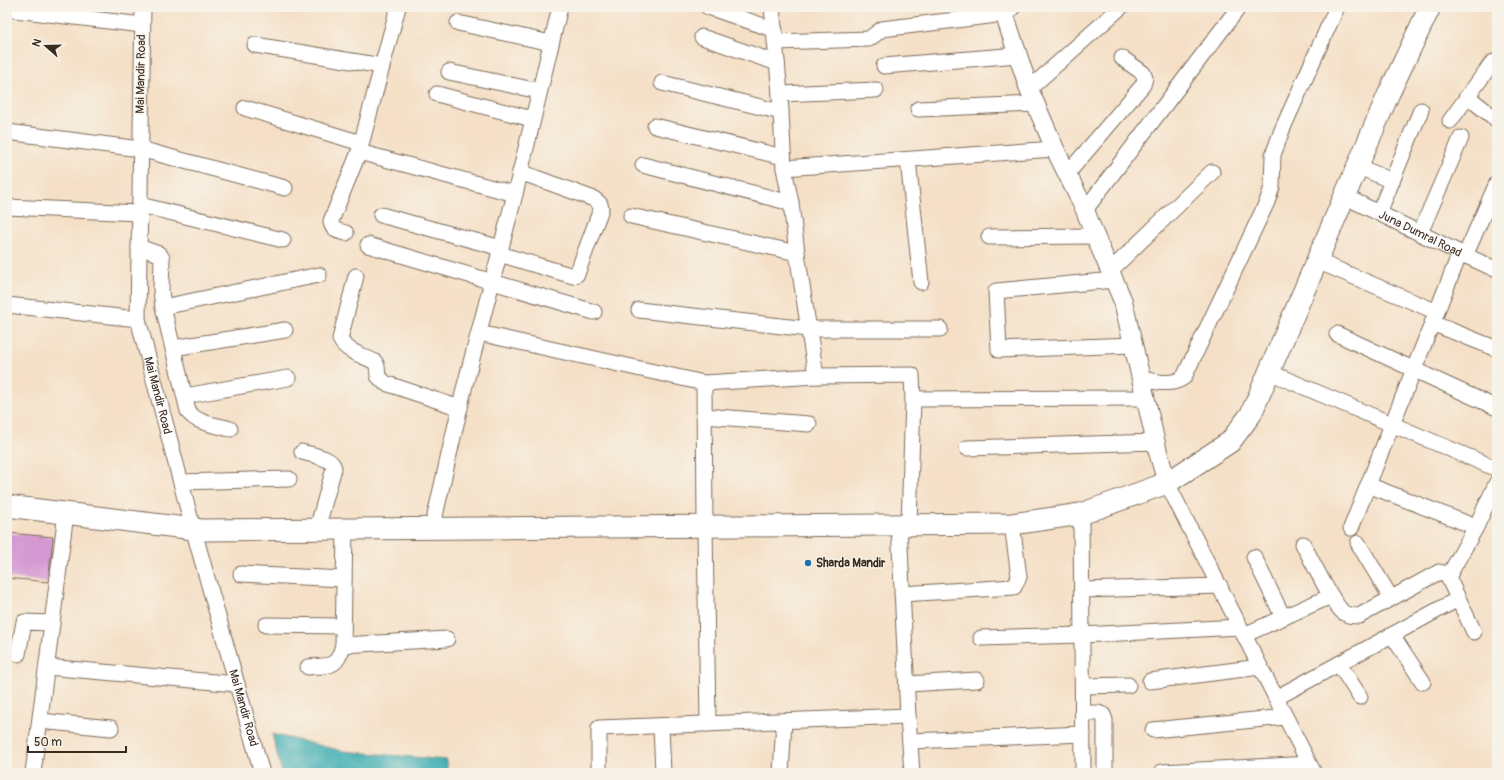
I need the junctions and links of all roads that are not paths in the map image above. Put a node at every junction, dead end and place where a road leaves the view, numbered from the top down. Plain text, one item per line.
1 (143, 7) edge
2 (560, 7) edge
3 (708, 7) edge
4 (772, 7) edge
5 (1121, 7) edge
6 (1239, 7) edge
7 (1337, 7) edge
8 (1430, 7) edge
9 (393, 8) edge
10 (7, 9) edge
11 (1007, 9) edge
12 (458, 23) dead end
13 (142, 25) junction
14 (775, 36) junction
15 (702, 37) dead end
16 (551, 43) junction
17 (255, 45) dead end
18 (1018, 55) junction
19 (1122, 58) dead end
20 (1497, 61) edge
21 (777, 63) junction
22 (382, 66) junction
23 (884, 66) dead end
24 (449, 72) dead end
25 (662, 83) dead end
26 (876, 90) dead end
27 (539, 91) junction
28 (437, 94) dead end
29 (780, 94) junction
30 (1032, 96) junction
31 (1467, 96) junction
32 (245, 108) dead end
33 (918, 109) dead end
34 (1421, 110) dead end
35 (780, 112) junction
36 (532, 119) junction
37 (1497, 120) edge
38 (1450, 121) dead end
39 (655, 126) dead end
40 (7, 132) edge
41 (1461, 138) dead end
42 (360, 148) junction
43 (140, 149) junction
44 (1055, 149) junction
45 (908, 160) junction
46 (784, 163) junction
47 (643, 165) dead end
48 (1357, 166) junction
49 (520, 172) junction
50 (1212, 172) dead end
51 (1067, 174) junction
52 (1392, 181) junction
53 (1497, 183) edge
54 (285, 188) dead end
55 (515, 194) junction
56 (1344, 196) junction
57 (7, 198) edge
58 (7, 203) edge
59 (791, 203) junction
60 (7, 207) edge
61 (139, 209) junction
62 (1085, 210) junction
63 (1379, 213) junction
64 (381, 214) dead end
65 (631, 216) dead end
66 (346, 233) dead end
67 (1420, 233) junction
68 (1095, 236) junction
69 (989, 237) dead end
70 (283, 240) dead end
71 (368, 245) dead end
72 (139, 247) junction
73 (500, 251) junction
74 (797, 253) junction
75 (1463, 254) junction
76 (1316, 261) junction
77 (1497, 270) edge
78 (319, 275) dead end
79 (356, 276) dead end
80 (1112, 276) junction
81 (492, 281) junction
82 (921, 282) dead end
83 (7, 305) edge
84 (162, 308) junction
85 (639, 310) dead end
86 (594, 312) dead end
87 (1435, 317) junction
88 (138, 319) junction
89 (808, 329) junction
90 (940, 329) dead end
91 (285, 330) dead end
92 (479, 333) junction
93 (1337, 334) dead end
94 (1133, 345) junction
95 (173, 348) junction
96 (1497, 349) edge
97 (1414, 371) junction
98 (1269, 372) junction
99 (816, 376) junction
100 (288, 378) dead end
101 (1141, 379) junction
102 (704, 383) junction
103 (185, 396) junction
104 (1146, 398) junction
105 (913, 399) junction
106 (460, 408) junction
107 (1497, 408) edge
108 (704, 416) junction
109 (809, 424) dead end
110 (1392, 425) junction
111 (230, 428) dead end
112 (1156, 442) junction
113 (966, 448) dead end
114 (302, 452) dead end
115 (1497, 469) edge
116 (289, 479) dead end
117 (181, 482) junction
118 (1497, 482) edge
119 (1168, 483) junction
120 (1368, 485) junction
121 (1494, 499) edge
122 (7, 506) edge
123 (66, 513) junction
124 (1081, 514) junction
125 (1012, 524) junction
126 (904, 525) junction
127 (705, 527) junction
128 (1476, 527) junction
129 (432, 528) junction
130 (1351, 528) dead end
131 (193, 529) junction
132 (317, 529) junction
133 (345, 529) junction
134 (1358, 543) dead end
135 (1303, 544) dead end
136 (1254, 557) dead end
137 (241, 574) dead end
138 (1448, 577) junction
139 (344, 579) junction
140 (1220, 586) junction
141 (1082, 590) junction
142 (902, 594) junction
143 (1331, 596) junction
144 (1391, 598) junction
145 (1458, 600) junction
146 (1283, 617) junction
147 (52, 623) junction
148 (266, 625) dead end
149 (343, 626) junction
150 (1242, 631) junction
151 (1474, 632) dead end
152 (1082, 635) junction
153 (1392, 635) junction
154 (981, 638) dead end
155 (447, 639) dead end
156 (343, 645) junction
157 (18, 654) dead end
158 (1339, 664) junction
159 (47, 667) junction
160 (308, 667) dead end
161 (1260, 667) junction
162 (977, 680) dead end
163 (1150, 681) dead end
164 (1423, 682) dead end
165 (237, 684) junction
166 (907, 684) junction
167 (1128, 685) dead end
168 (1083, 686) junction
169 (1360, 697) dead end
170 (1276, 698) junction
171 (1083, 714) junction
172 (908, 716) junction
173 (1285, 717) junction
174 (40, 721) junction
175 (784, 721) junction
176 (708, 724) junction
177 (661, 726) junction
178 (111, 728) dead end
179 (1154, 730) dead end
180 (1083, 734) junction
181 (910, 741) junction
182 (1312, 768) edge
183 (1162, 772) edge
184 (33, 773) edge
185 (262, 773) edge
186 (599, 773) edge
187 (663, 773) edge
188 (781, 773) edge
189 (912, 773) edge
190 (1083, 773) edge
191 (1105, 773) edge

1 - 13 street, Mai Mandir Road
2 - 16 street
3 - 14 street
4 - 14 street
5 - 30 street
6 - 62 street
7 - 101 street
8 - 48 main road
9 - 22 street
10 - 13 street
11 - 14 street
11 - 18 street
12 - 16 street
13 - 43 street, Mai Mandir Road
14 - 21 street
15 - 21 street
16 - 27 street
17 - 22 street
18 - 23 street
18 - 30 street
19 - 51 street
20 - 31 street
21 - 29 street
22 - 42 street
24 - 27 street
25 - 35 street
26 - 29 street
27 - 36 street
28 - 36 street
29 - 35 street
30 - 33 street
30 - 44 street
31 - 37 street
31 - 38 street
32 - 42 street
34 - 52 street
35 - 46 street
36 - 49 street
39 - 46 street
40 - 43 street
41 - 67 street
42 - 55 street
42 - 66 street
43 - 54 street
43 - 61 street, Mai Mandir Road
44 - 45 street
44 - 51 street
45 - 46 street
45 - 82 street
46 - 59 street
47 - 59 street
48 - 52 street
48 - 56 main road
49 - 55 street
49 - 73 street
50 - 80 street
51 - 62 street
52 - 63 street
53 - 75 street
55 - 73 street
56 - 63 street, Juna Dumral Road
56 - 76 main road
57 - 58 street
59 - 74 street
60 - 61 street
61 - 70 street
61 - 72 street, Mai Mandir Road
62 - 68 street
63 - 67 street, Juna Dumral Road
64 - 73 street
65 - 74 street
67 - 75 street, Juna Dumral Road
68 - 69 street
68 - 80 street
71 - 81 street
72 - 84 street
72 - 88 street, Mai Mandir Road
73 - 81 street
74 - 89 street
75 - 77 street, Juna Dumral Road
75 - 87 street
76 - 87 street
76 - 98 main road
78 - 84 street
79 - 106 street
80 - 94 street
80 - 94 street
81 - 86 street
81 - 92 street
83 - 88 street
84 - 95 street
85 - 89 street
87 - 96 street
87 - 97 street
88 - 117 street, Mai Mandir Road
89 - 90 street
89 - 99 street
91 - 95 street
92 - 102 street
92 - 106 street
93 - 97 street
94 - 101 street
95 - 103 street
97 - 107 street
97 - 110 street
98 - 110 street
98 - 119 main road
99 - 102 street
99 - 105 street
100 - 103 street
101 - 104 street
102 - 108 street
103 - 111 street
104 - 105 street
104 - 112 street
105 - 126 street
106 - 129 street
108 - 109 street
108 - 127 street
110 - 115 street
110 - 120 street
112 - 113 street
112 - 119 street
114 - 132 street
116 - 117 street
117 - 131 street, Mai Mandir Road
118 - 121 street
119 - 124 main road
119 - 140 street
120 - 128 street
120 - 130 street
121 - 128 street
122 - 123 main road
123 - 131 main road
123 - 147 street
124 - 125 main road
124 - 141 street
125 - 126 main road
125 - 142 street
126 - 127 main road
126 - 142 street
127 - 129 main road
127 - 176 street
128 - 138 street
129 - 133 main road
131 - 132 main road
131 - 165 street, Mai Mandir Road
132 - 133 main road
133 - 139 street
134 - 144 street
135 - 143 street
136 - 146 street
137 - 139 street
138 - 144 street
138 - 145 street
139 - 149 street
140 - 141 street
140 - 150 street
141 - 152 street
142 - 166 street
143 - 144 street
143 - 146 street
145 - 151 street
145 - 153 street
146 - 150 street
147 - 157 street
147 - 159 street
148 - 149 street
149 - 156 street
150 - 152 street
150 - 161 street
152 - 154 street
152 - 168 street
153 - 158 street
153 - 164 street
155 - 156 street
156 - 160 street
158 - 169 street
158 - 170 street
159 - 165 street
159 - 174 street
161 - 163 street
161 - 170 street
162 - 166 street
165 - 185 street, Mai Mandir Road
166 - 172 street
167 - 168 street
168 - 171 street
170 - 173 street
171 - 180 street
171 - 191 street
172 - 175 street
172 - 181 street
173 - 179 street
173 - 182 street
174 - 178 street
174 - 184 street
175 - 176 street
175 - 188 street
176 - 177 street
177 - 186 street
177 - 187 street
180 - 181 street
180 - 190 street
181 - 189 street
182 - 183 street

